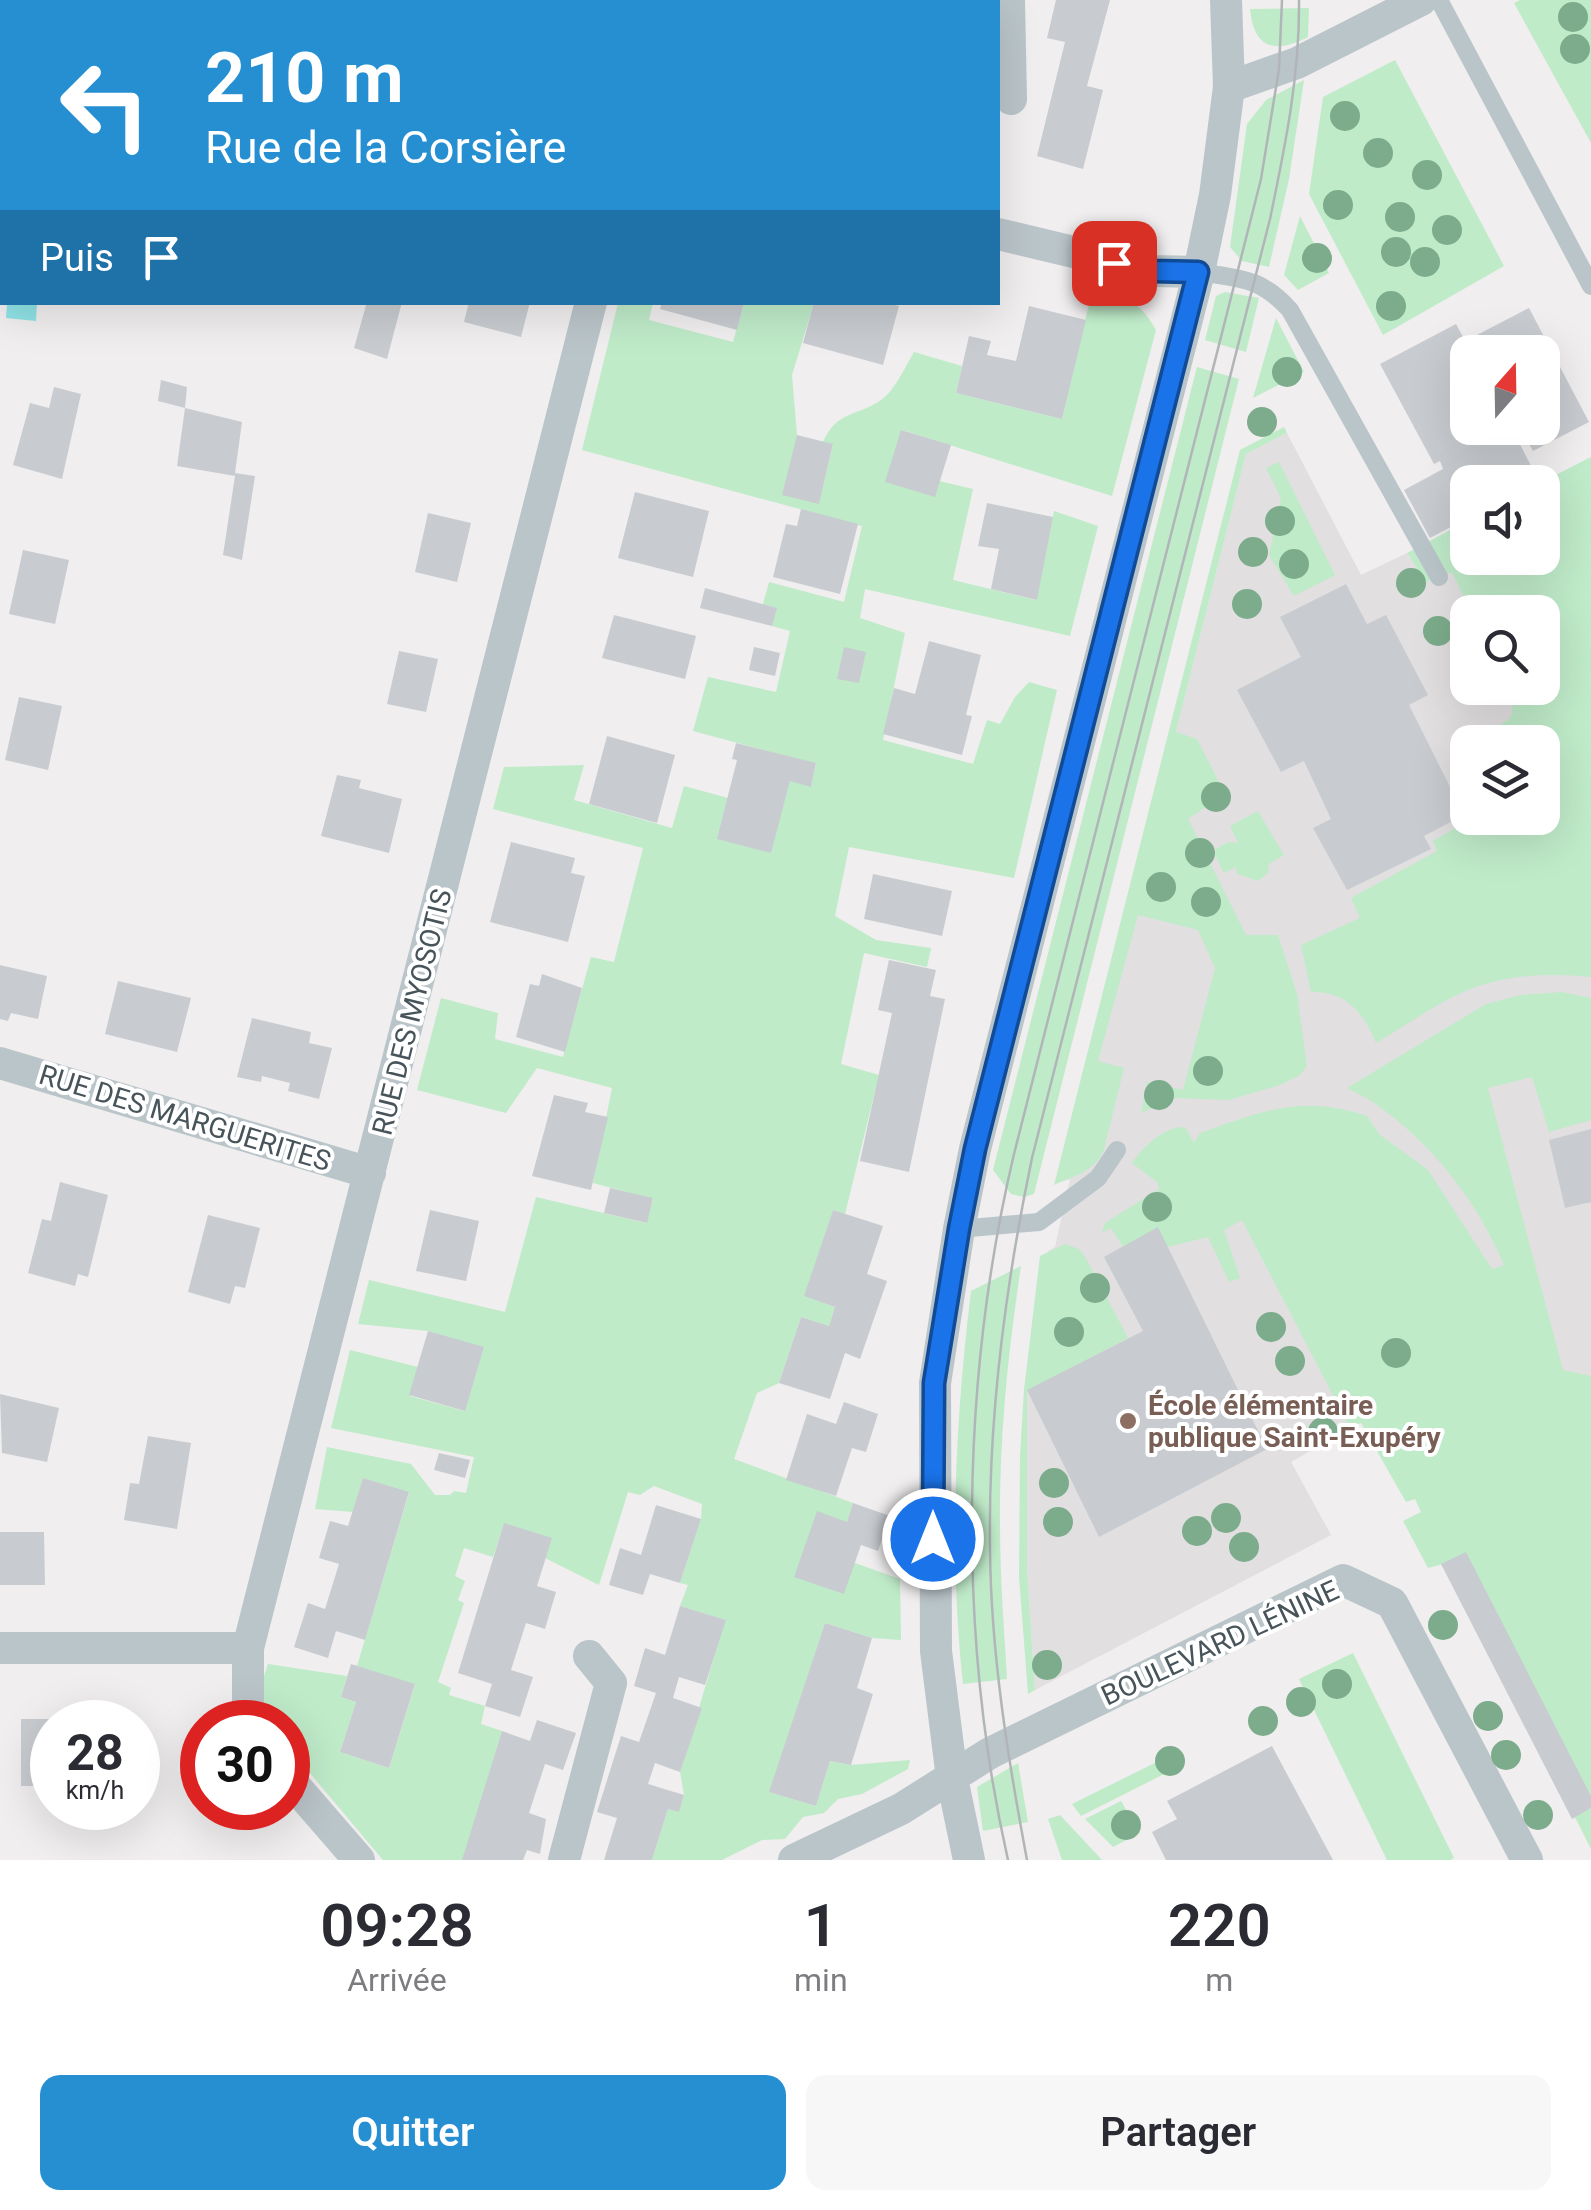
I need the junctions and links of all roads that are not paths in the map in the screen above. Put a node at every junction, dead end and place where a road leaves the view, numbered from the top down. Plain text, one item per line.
1 (1009, 0) edge
2 (1226, 0) edge
3 (1422, 0) edge
4 (1440, 0) edge
5 (1229, 88) junction
6 (1011, 98) dead end
7 (1000, 234) edge
8 (1198, 272) junction
9 (1591, 286) edge
10 (590, 305) edge
11 (1439, 577) dead end
12 (0, 1063) edge
13 (1117, 1150) dead end
14 (370, 1173) junction
15 (959, 1229) junction
16 (0, 1648) edge
17 (248, 1648) junction
18 (589, 1656) dead end
19 (248, 1700) edge
20 (952, 1778) junction
21 (310, 1803) edge
22 (359, 1860) edge
23 (564, 1860) edge
24 (794, 1860) edge
25 (969, 1860) edge
26 (1527, 1860) edge

1 - 6 street
2 - 5 street
3 - 5 street
4 - 9 lane
5 - 8 street
7 - 8 street
8 - 11 lane
8 - 15 street
10 - 14 street, RUE DES MYOSOTIS
12 - 14 street, RUE DES MARGUERITES
13 - 15 lane
14 - 17 street, RUE DES MYOSOTIS
15 - 20 street
16 - 17 street
17 - 19 street, RUE DES MYOSOTIS
18 - 23 street
20 - 24 street
20 - 25 street
20 - 26 street, BOULEVARD LÉNINE
21 - 22 street

